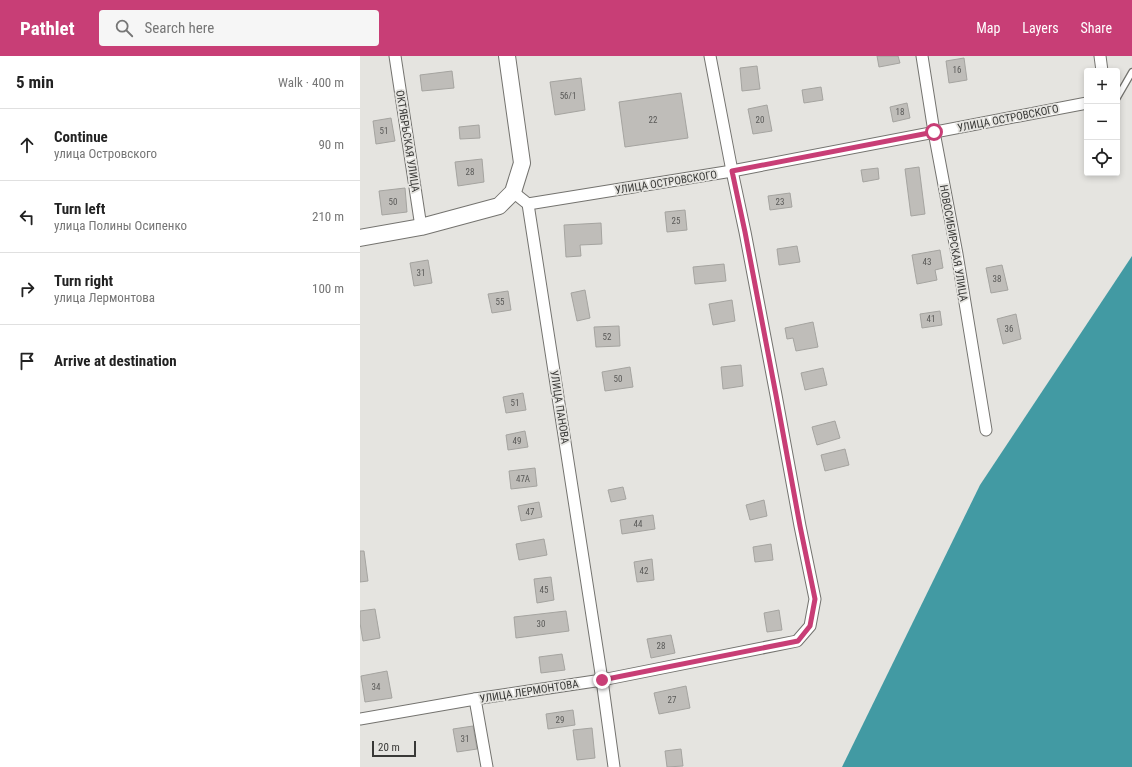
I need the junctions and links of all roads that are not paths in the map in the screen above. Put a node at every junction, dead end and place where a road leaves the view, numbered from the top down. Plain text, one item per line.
1 (396, 56) edge
2 (507, 56) edge
3 (710, 56) edge
4 (922, 56) edge
5 (1100, 56) edge
6 (1102, 68) edge
7 (1132, 72) edge
8 (1120, 93) edge
9 (1084, 104) edge
10 (934, 132) junction
11 (732, 171) junction
12 (513, 192) junction
13 (528, 204) junction
14 (421, 227) junction
15 (360, 238) edge
16 (986, 430) dead end
17 (602, 680) junction
18 (475, 699) junction
19 (360, 719) edge
20 (487, 767) edge
21 (614, 767) edge

1 - 14 street, ОКТЯБРЬСКАЯ УЛИЦА
2 - 12 main road
3 - 11 street
4 - 10 street, НОВОСИБИРСКАЯ УЛИЦА
5 - 6 street
7 - 8 lane
9 - 10 street, УЛИЦА ОСТРОВСКОГО
10 - 11 street, УЛИЦА ОСТРОВСКОГО
10 - 16 street, НОВОСИБИРСКАЯ УЛИЦА
11 - 13 street, УЛИЦА ОСТРОВСКОГО
11 - 17 street, УЛИЦА ЛЕРМОНТОВА
12 - 13 street
12 - 14 main road
13 - 17 street, УЛИЦА ПАНОВА
14 - 15 main road
17 - 18 street, УЛИЦА ЛЕРМОНТОВА
17 - 21 street, УЛИЦА ПАНОВА
18 - 19 street, УЛИЦА ЛЕРМОНТОВА
18 - 20 street

